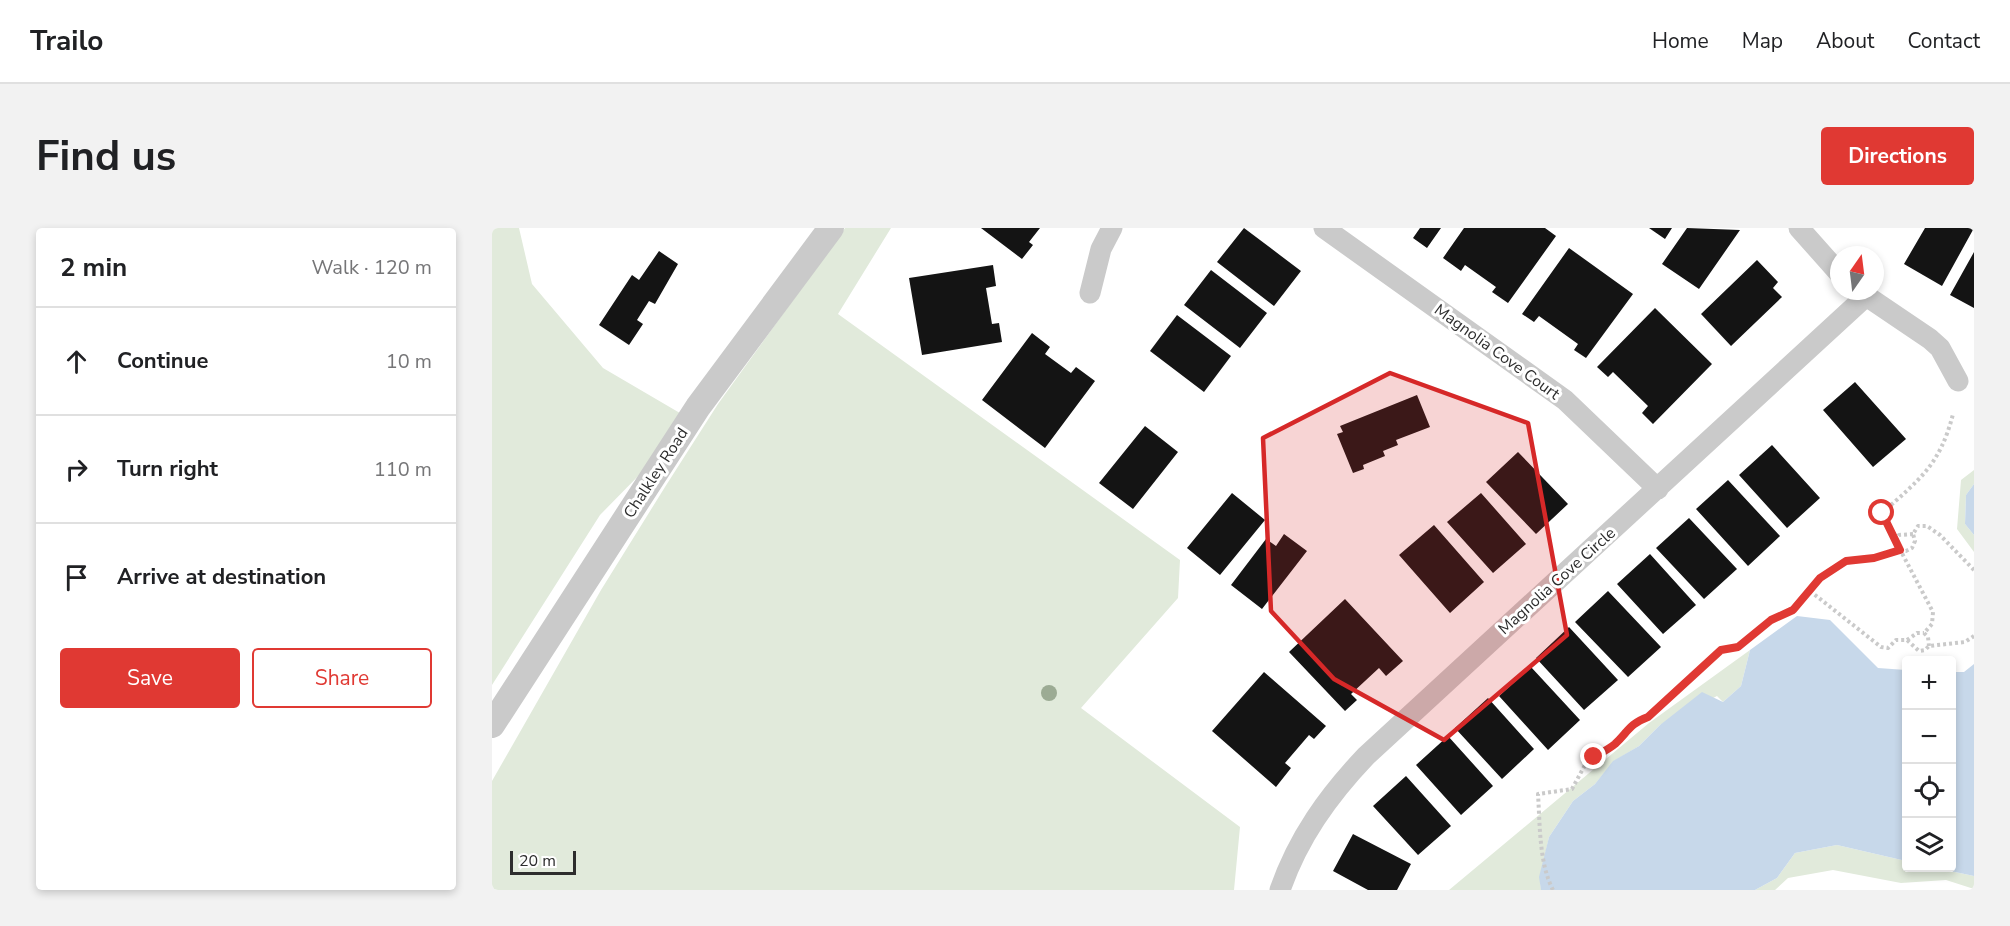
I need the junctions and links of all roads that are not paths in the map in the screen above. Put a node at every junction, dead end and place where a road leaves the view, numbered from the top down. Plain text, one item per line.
1 (831, 228) edge
2 (1112, 228) edge
3 (1324, 228) edge
4 (1799, 228) edge
5 (1830, 263) edge
6 (1090, 293) dead end
7 (1856, 300) edge
8 (1871, 300) edge
9 (1958, 381) dead end
10 (1658, 489) junction
11 (492, 725) edge
12 (1280, 890) edge

1 - 11 street, Chalkley Road
2 - 6 street
3 - 10 street, Magnolia Cove Court
4 - 5 street
7 - 10 street, Magnolia Cove Circle
8 - 9 street
10 - 12 street, Magnolia Cove Circle

